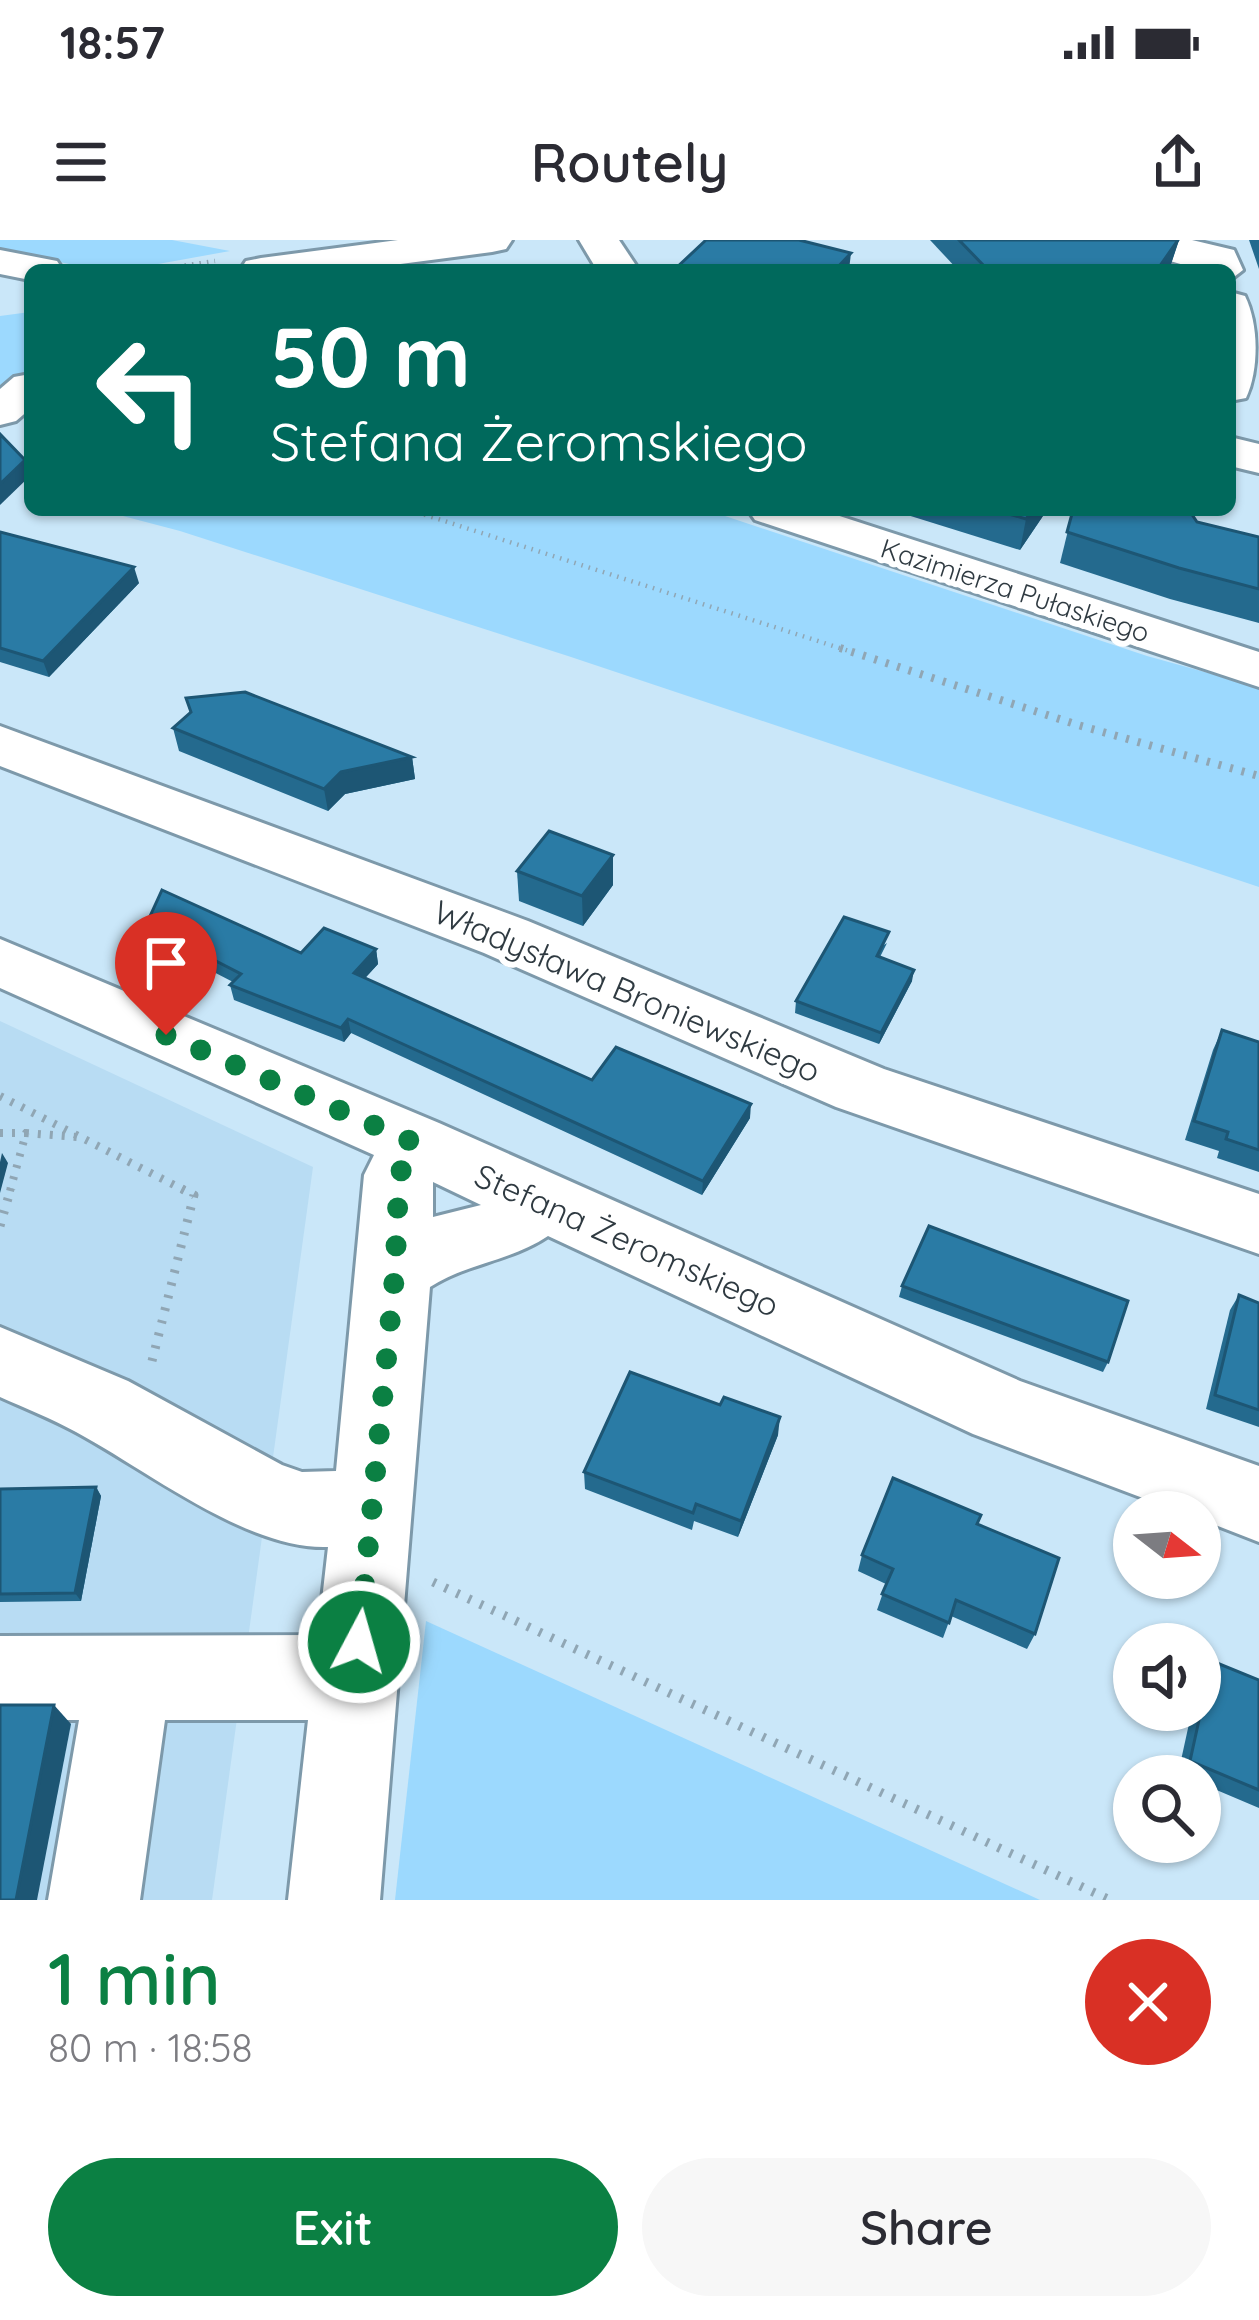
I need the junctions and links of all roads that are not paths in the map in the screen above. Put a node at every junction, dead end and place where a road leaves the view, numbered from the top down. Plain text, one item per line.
1 (492, 240) edge
2 (1143, 240) edge
3 (295, 261) edge
4 (1234, 264) edge
5 (1242, 321) edge
6 (1236, 380) edge
7 (24, 392) edge
8 (0, 411) edge
9 (790, 516) edge
10 (1259, 670) edge
11 (0, 745) edge
12 (0, 962) edge
13 (415, 1143) junction
14 (544, 1202) junction
15 (1259, 1224) edge
16 (395, 1271) junction
17 (0, 1361) edge
18 (1259, 1504) edge
19 (368, 1541) junction
20 (356, 1676) junction
21 (0, 1678) edge
22 (128, 1679) junction
23 (94, 1900) edge
24 (334, 1900) edge

1 - 3 street
2 - 4 street
5 - 6 street
7 - 8 street
9 - 10 street, Kazimierza Pułaskiego
11 - 15 street, Władysława Broniewskiego
12 - 13 street, Stefana Żeromskiego
13 - 14 street, Stefana Żeromskiego
13 - 16 street
14 - 16 street
14 - 18 street, Stefana Żeromskiego
16 - 19 street
17 - 19 street
19 - 20 street
20 - 22 street
20 - 24 street
21 - 22 street
22 - 23 street

